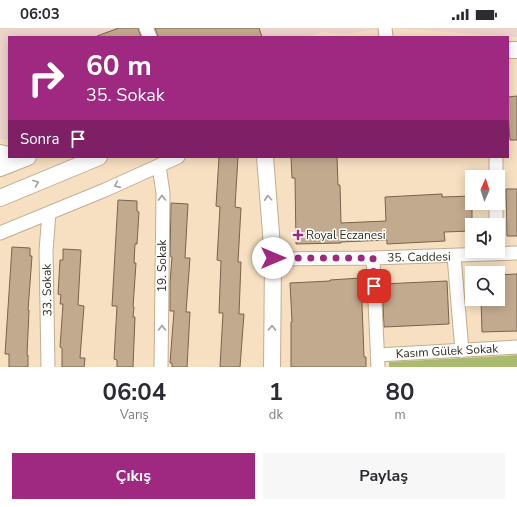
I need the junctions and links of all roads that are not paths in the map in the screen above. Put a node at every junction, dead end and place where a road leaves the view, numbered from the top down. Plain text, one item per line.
1 (16, 158) edge
2 (97, 158) edge
3 (176, 158) edge
4 (265, 158) edge
5 (496, 158) edge
6 (159, 166) junction
7 (0, 168) edge
8 (496, 170) edge
9 (0, 198) edge
10 (49, 213) junction
11 (0, 233) edge
12 (505, 253) edge
13 (517, 253) edge
14 (465, 255) edge
15 (454, 256) junction
16 (273, 258) junction
17 (373, 258) junction
18 (517, 347) edge
19 (462, 351) junction
20 (378, 361) edge
21 (48, 367) edge
22 (161, 367) edge
23 (272, 367) edge

1 - 7 main road
9 -> 2 main road
3 - 6 street
16 -> 4 main road
5 - 8 street
6 -> 10 street
22 -> 6 street, 19. Sokak
10 - 11 street
10 - 21 street, 33. Sokak
12 - 13 street, 35. Caddesi
14 - 15 street, 35. Caddesi
15 - 17 street, 35. Caddesi
15 - 19 street
16 - 17 street, 35. Caddesi
23 -> 16 main road
17 - 20 street
18 - 19 street, Kasım Gülek Sokak
19 - 20 street, Kasım Gülek Sokak

